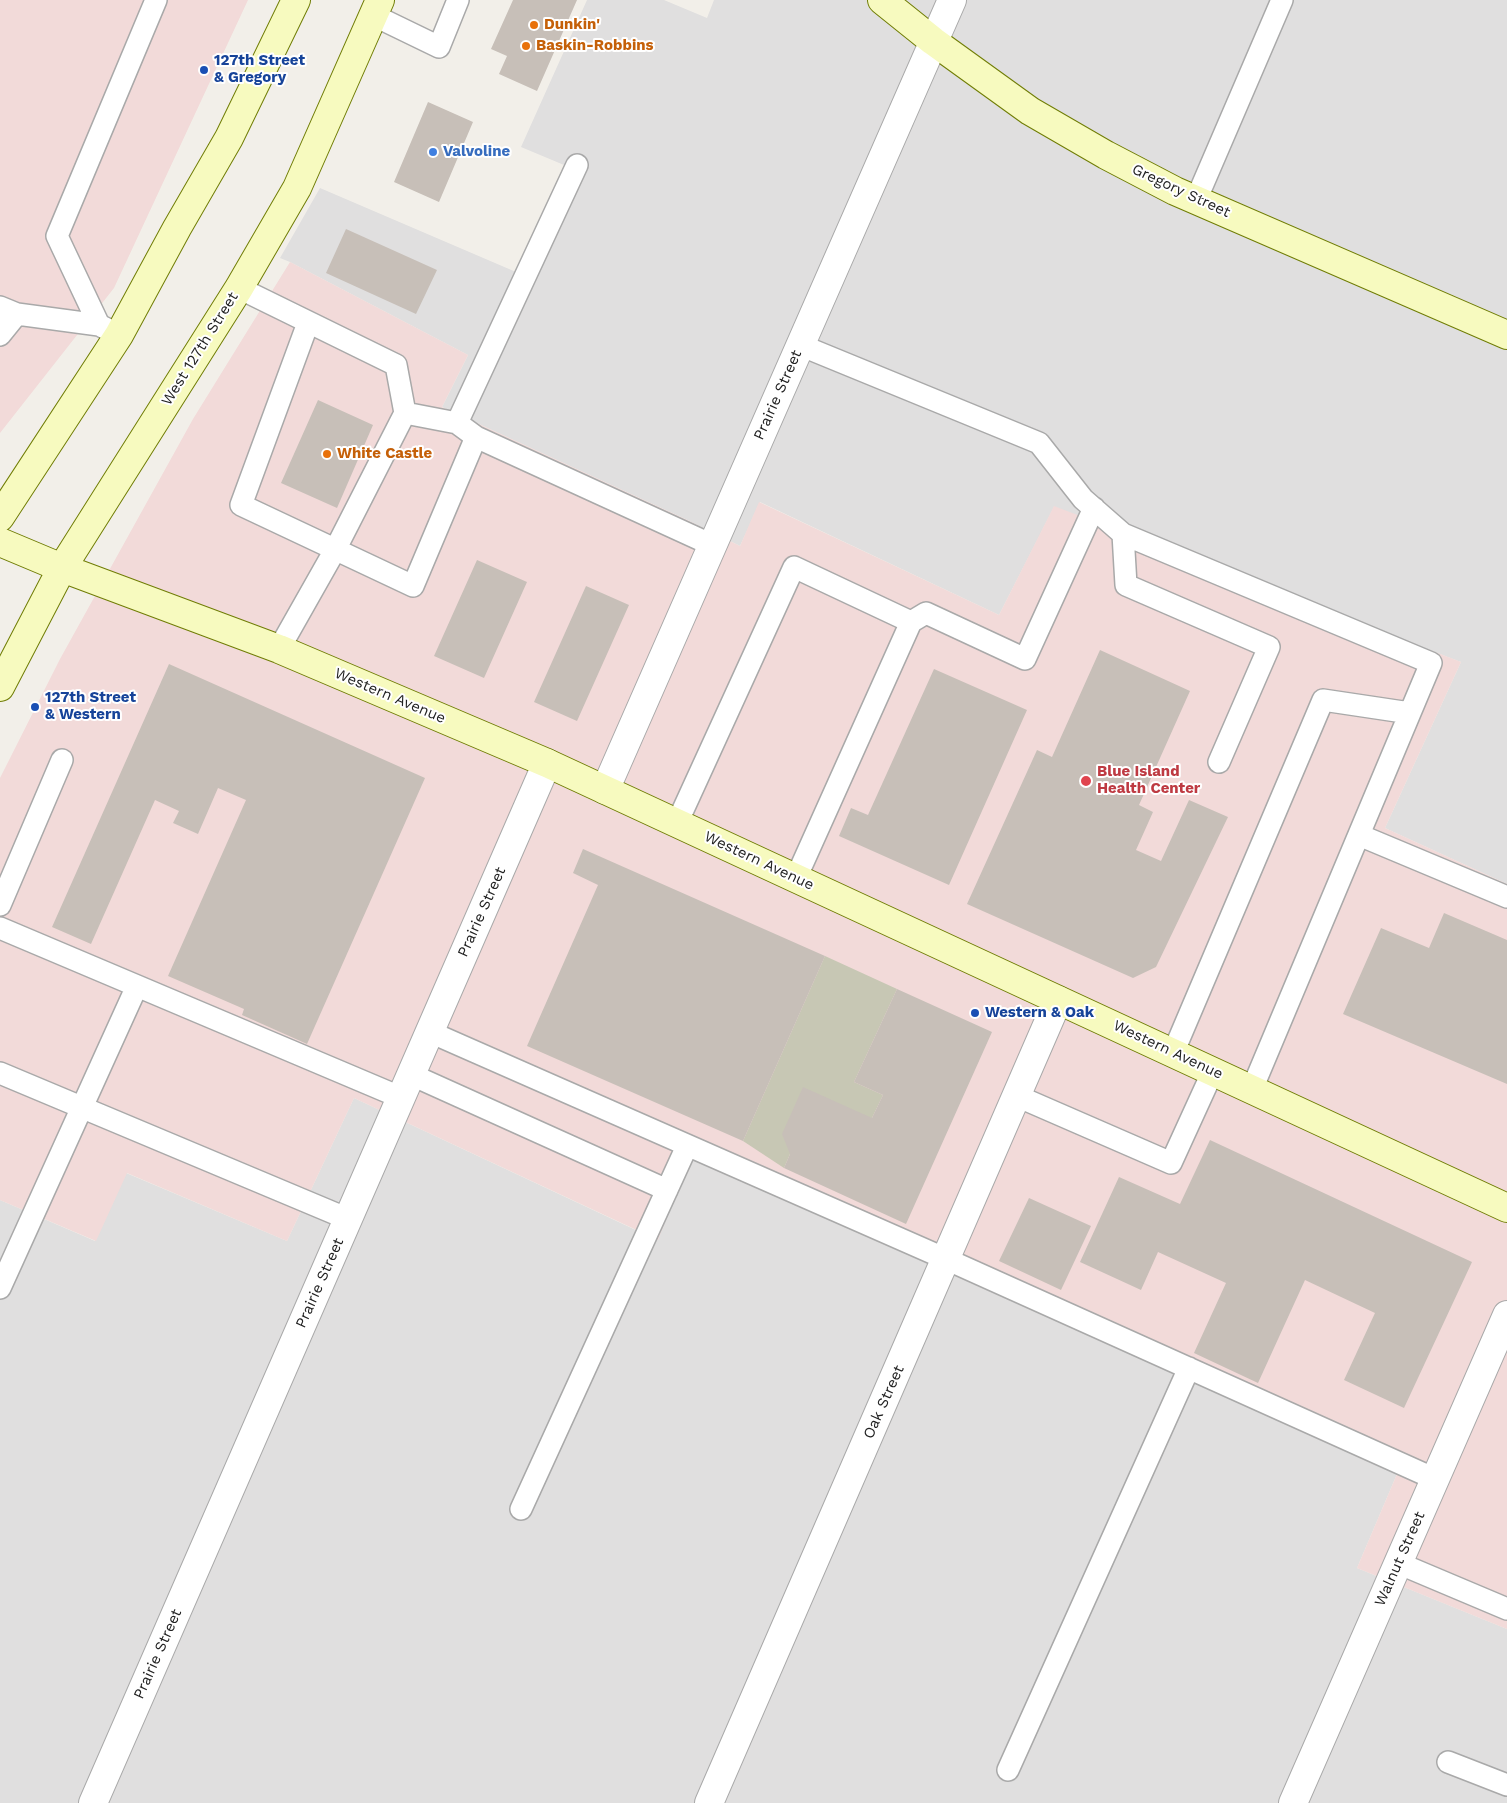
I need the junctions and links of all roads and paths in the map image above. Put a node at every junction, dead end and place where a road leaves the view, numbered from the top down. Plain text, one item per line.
1 (156, 0) edge
2 (458, 0) edge
3 (882, 0) edge
4 (952, 0) edge
5 (1282, 0) edge
6 (289, 2) edge
7 (377, 7) edge
8 (933, 41) junction
9 (577, 165) dead end
10 (1196, 200) junction
11 (239, 288) junction
12 (8, 311) edge
13 (308, 323) junction
14 (109, 330) junction
15 (0, 335) edge
16 (1507, 335) edge
17 (800, 345) junction
18 (405, 414) junction
19 (457, 423) junction
20 (476, 437) junction
21 (1094, 508) junction
22 (0, 517) edge
23 (1124, 534) junction
24 (0, 542) edge
25 (712, 545) junction
26 (335, 550) junction
27 (62, 568) junction
28 (911, 622) junction
29 (279, 649) junction
30 (0, 687) edge
31 (1410, 713) junction
32 (62, 760) dead end
33 (1219, 762) dead end
34 (547, 763) junction
35 (605, 790) junction
36 (677, 823) junction
37 (1358, 835) junction
38 (796, 878) junction
39 (1507, 897) edge
40 (0, 905) edge
41 (0, 928) edge
42 (137, 986) junction
43 (1058, 1000) junction
44 (430, 1032) junction
45 (1173, 1053) junction
46 (1213, 1071) junction
47 (0, 1072) edge
48 (407, 1086) junction
49 (1252, 1090) junction
50 (1017, 1096) junction
51 (82, 1107) junction
52 (687, 1146) junction
53 (667, 1190) junction
54 (1507, 1208) edge
55 (348, 1220) junction
56 (946, 1259) junction
57 (0, 1288) edge
58 (1507, 1316) edge
59 (1189, 1368) junction
60 (1435, 1479) junction
61 (522, 1508) dead end
62 (1398, 1562) junction
63 (1507, 1609) edge
64 (1448, 1762) dead end
65 (1008, 1770) dead end
66 (1507, 1785) edge
67 (92, 1803) edge
68 (709, 1803) edge
69 (1293, 1803) edge

1 - 14 lane
2 - 7 lane
3 - 8 main road, Gregory Street
4 - 8 street, Prairie Street
5 - 10 lane
6 - 14 main road
7 - 11 main road, West 127th Street
8 - 10 main road, Gregory Street
8 - 17 street, Prairie Street
9 - 19 lane
10 - 16 main road, Gregory Street
11 - 13 lane
11 - 27 main road, West 127th Street
12 - 14 lane
12 - 15 lane
13 - 18 lane
13 - 26 lane
14 - 22 main road
17 - 21 lane
17 - 25 street, Prairie Street
18 - 19 lane
18 - 26 lane
19 - 20 lane
20 - 25 lane
20 - 26 lane
21 - 23 lane
21 - 28 lane
23 - 31 lane
23 - 33 lane
24 - 27 main road, Western Avenue
25 - 35 street, Prairie Street
26 - 29 lane
27 - 29 main road, Western Avenue
27 - 30 main road, West 127th Street
28 - 36 lane
28 - 38 lane
29 - 34 main road, Western Avenue
31 - 37 lane
31 - 45 lane
32 - 40 lane
34 - 35 main road, Western Avenue
34 - 44 street, Prairie Street
35 - 36 main road, Western Avenue
36 - 38 main road, Western Avenue
37 - 39 lane
37 - 49 lane
38 - 43 main road, Western Avenue
41 - 42 lane
42 - 48 lane
42 - 51 lane
43 - 45 main road, Western Avenue
43 - 50 street, Oak Street
44 - 48 street, Prairie Street
44 - 52 lane
45 - 46 main road, Western Avenue
46 - 49 main road, Western Avenue
46 - 50 lane
47 - 51 lane
48 - 53 lane
48 - 55 street, Prairie Street
49 - 54 main road, Western Avenue
50 - 56 street, Oak Street
51 - 55 lane
51 - 57 lane
52 - 53 lane
52 - 56 lane
53 - 61 lane
55 - 67 street, Prairie Street
56 - 59 lane
56 - 68 street, Oak Street
58 - 60 street, Walnut Street
59 - 60 lane
59 - 65 lane
60 - 62 street, Walnut Street
62 - 63 lane
62 - 69 street, Walnut Street
64 - 66 lane

